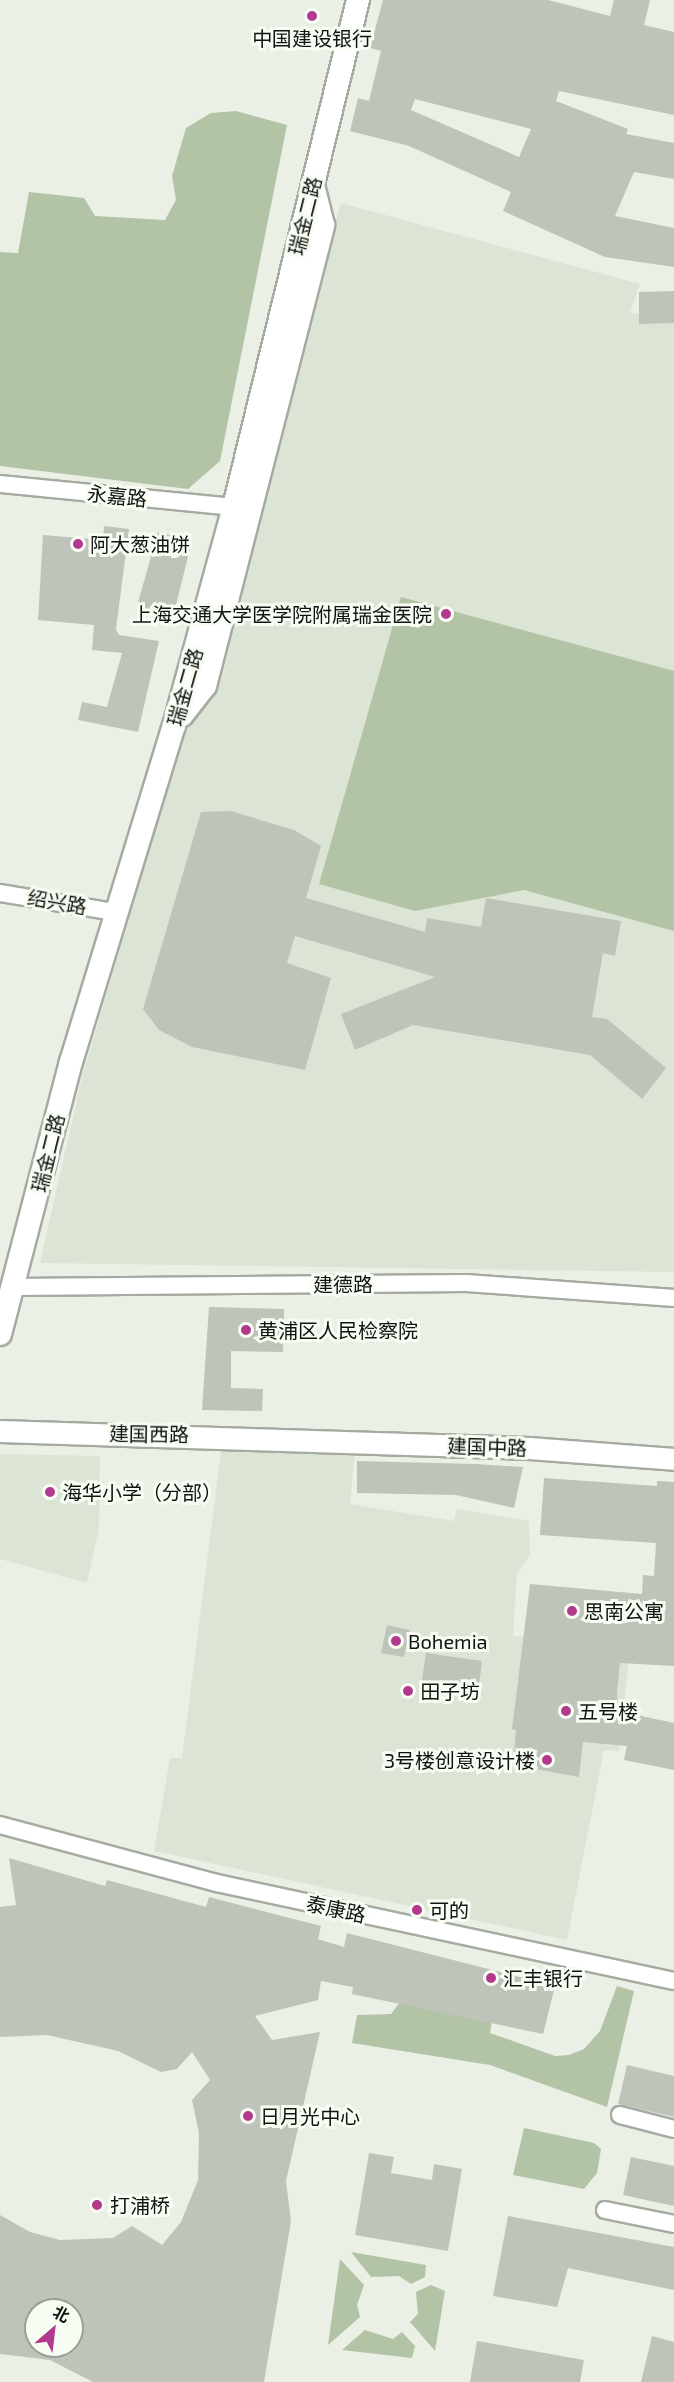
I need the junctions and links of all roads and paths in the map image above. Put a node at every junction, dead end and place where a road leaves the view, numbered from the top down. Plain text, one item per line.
1 (358, 0) edge
2 (313, 185) junction
3 (0, 484) edge
4 (234, 507) junction
5 (174, 726) junction
6 (0, 893) edge
7 (114, 912) junction
8 (12, 1287) junction
9 (674, 1298) edge
10 (0, 1334) edge
11 (0, 1431) edge
12 (299, 1439) joint
13 (674, 1459) edge
14 (0, 1825) edge
15 (674, 1981) edge
16 (621, 2115) dead end
17 (674, 2129) edge
18 (604, 2210) dead end
19 (674, 2224) edge

1 - 2 main road, 瑞金二路
2 - 4 main road, 瑞金二路
2 - 5 main road
3 - 4 street, 永嘉路
4 - 5 main road, 瑞金二路
5 - 7 main road, 瑞金二路
6 - 7 street, 绍兴路
7 - 8 main road, 瑞金二路
8 - 9 street, 建德路
8 - 10 main road, 瑞金二路
11 - 12 street, 建国西路
12 - 13 street, 建国中路
14 - 15 street, 泰康路
16 - 17 street
18 - 19 street

